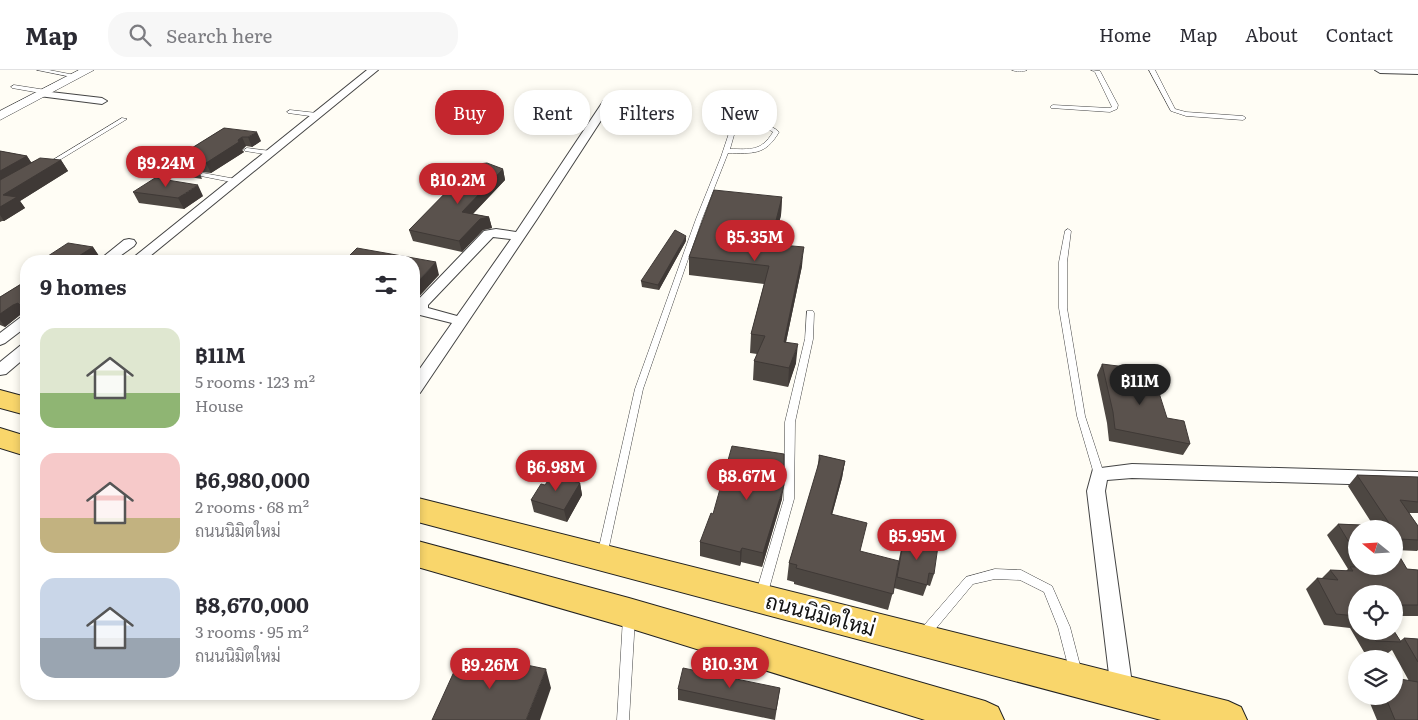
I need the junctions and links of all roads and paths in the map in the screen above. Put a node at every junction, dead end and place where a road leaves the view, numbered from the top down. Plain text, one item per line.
1 (40, 70) edge
2 (373, 70) edge
3 (1015, 70) edge
4 (1024, 70) edge
5 (1094, 70) edge
6 (1152, 70) edge
7 (1380, 70) edge
8 (1418, 71) edge
9 (82, 73) edge
10 (14, 87) dead end
11 (44, 93) junction
12 (102, 101) dead end
13 (1054, 107) dead end
14 (290, 112) dead end
15 (600, 114) edge
16 (317, 115) junction
17 (0, 116) edge
18 (1243, 118) dead end
19 (124, 119) dead end
20 (247, 150) dead end
21 (726, 151) junction
22 (271, 153) junction
23 (36, 172) edge
24 (203, 176) dead end
25 (236, 181) junction
26 (1068, 231) dead end
27 (519, 236) junction
28 (129, 243) dead end
29 (113, 255) edge
30 (144, 255) edge
31 (810, 313) dead end
32 (460, 321) junction
33 (20, 325) edge
34 (0, 340) edge
35 (20, 354) edge
36 (0, 370) edge
37 (420, 380) edge
38 (0, 399) edge
39 (20, 404) edge
40 (0, 438) edge
41 (20, 444) edge
42 (1099, 474) junction
43 (1418, 479) edge
44 (420, 511) edge
45 (420, 555) edge
46 (601, 558) junction
47 (761, 597) junction
48 (629, 613) junction
49 (920, 638) junction
50 (1078, 680) junction
51 (1122, 691) junction
52 (623, 720) edge
53 (985, 720) edge
54 (1228, 720) edge

1 - 9 lane
2 - 16 street
3 - 4 lane
5 - 13 lane
6 - 18 lane
7 - 8 street
9 - 11 street
10 - 11 lane
11 - 12 street
11 - 17 street
14 - 16 lane
15 - 27 street
16 - 22 street
19 - 23 lane
20 - 22 lane
21 - 21 lane
21 - 46 lane
22 - 25 street
24 - 25 lane
25 - 30 street
26 - 42 lane
27 - 32 street
27 - 32 street
28 - 29 street
31 - 47 lane
32 - 37 street
33 - 34 street
35 - 36 street
38 - 39 main road
40 - 41 main road
42 - 43 street
42 - 51 street
44 - 46 main road, ถนนนิมิตใหม่
45 - 48 main road
46 - 47 main road, ถนนนิมิตใหม่
47 - 49 main road, ถนนนิมิตใหม่
48 - 52 lane
48 - 53 main road
49 - 50 main road, ถนนนิมิตใหม่
49 - 50 lane
50 - 51 main road, ถนนนิมิตใหม่
51 - 54 main road, ถนนนิมิตใหม่

